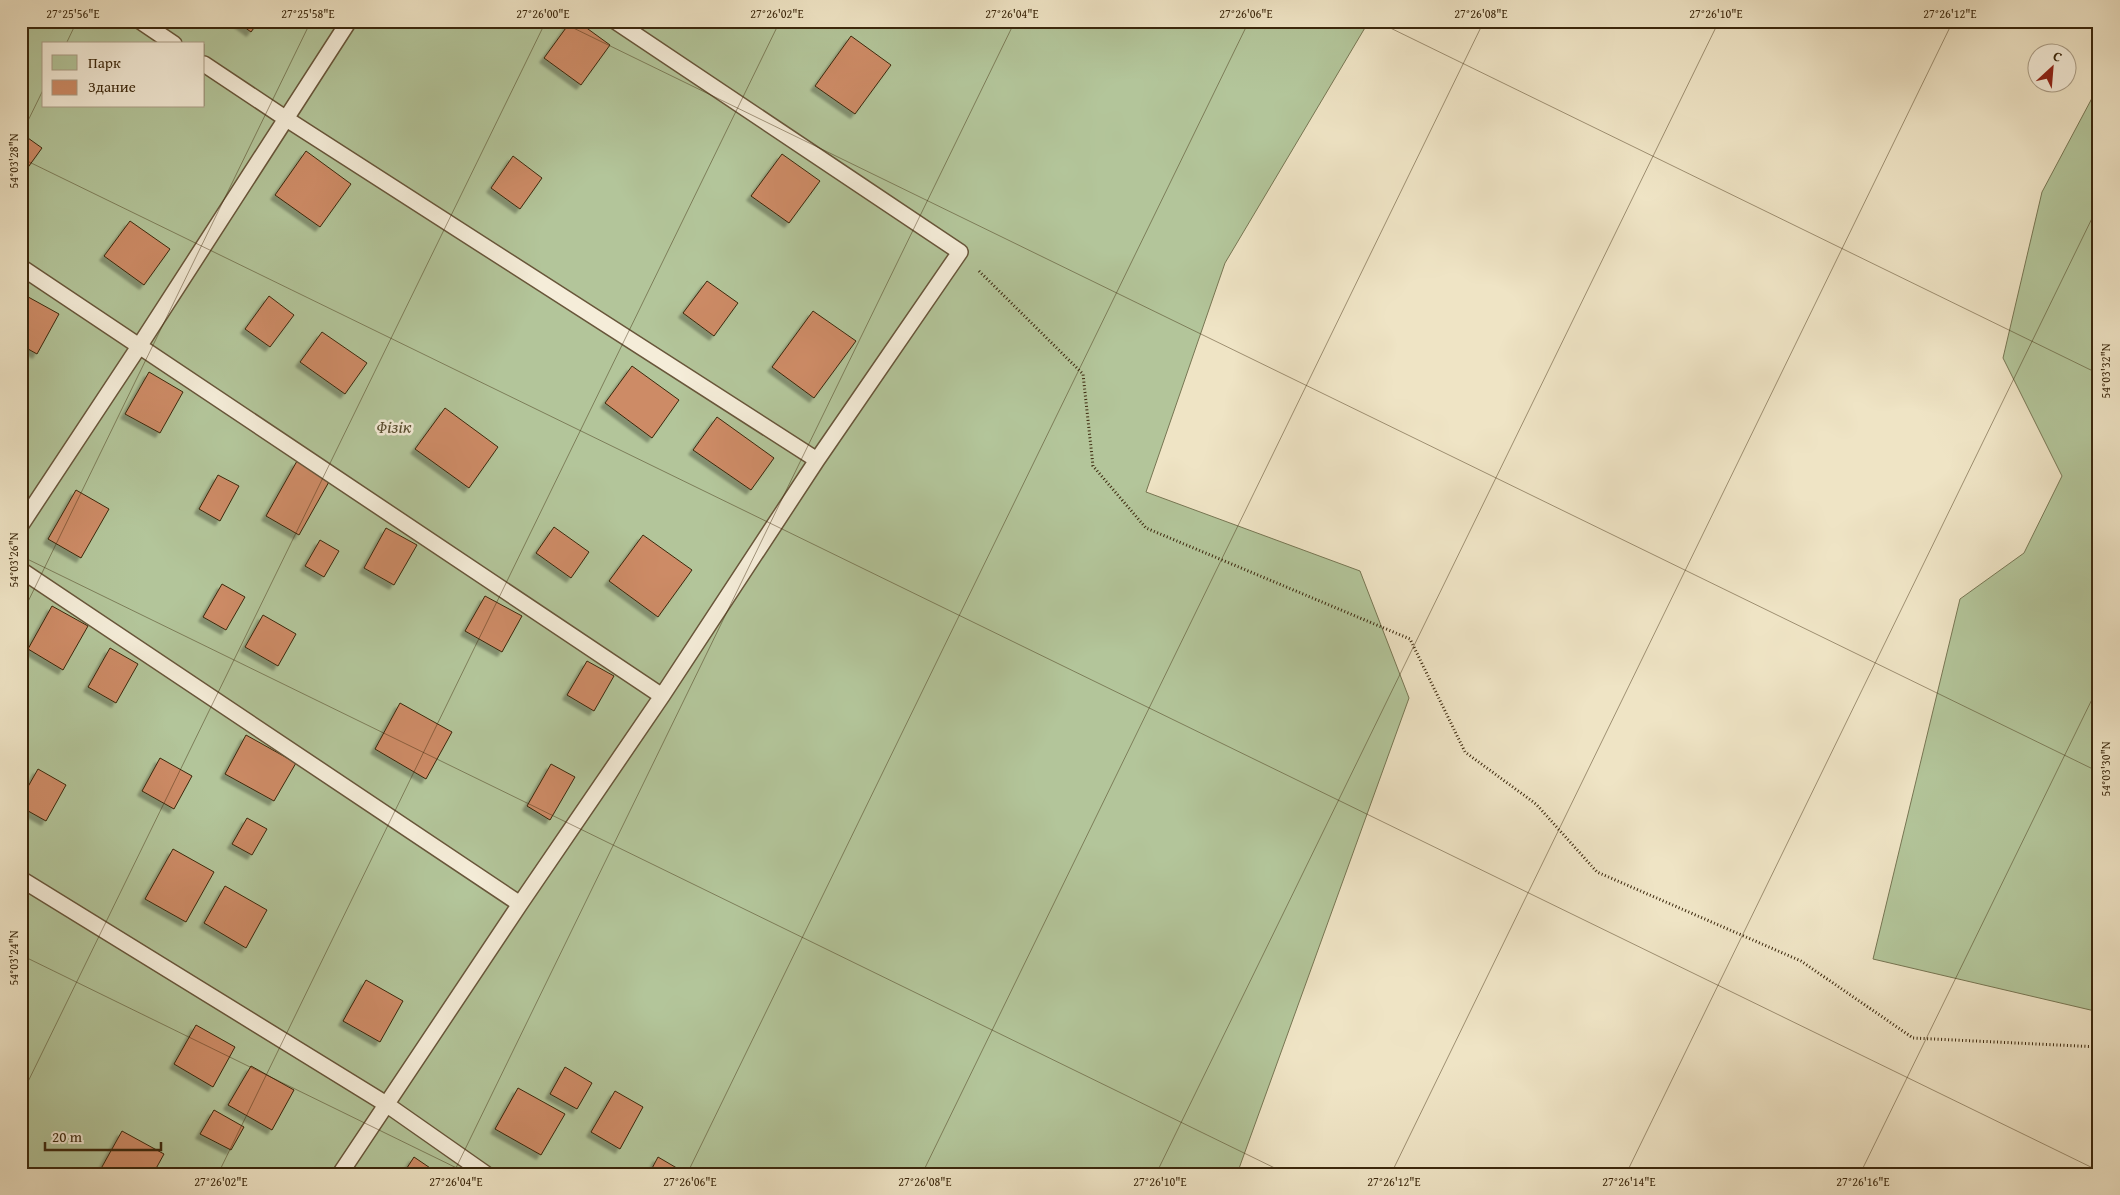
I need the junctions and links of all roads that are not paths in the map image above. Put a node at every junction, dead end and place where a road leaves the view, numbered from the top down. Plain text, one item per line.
1 (140, 21) edge
2 (349, 21) edge
3 (615, 21) edge
4 (171, 42) edge
5 (205, 65) edge
6 (285, 118) junction
7 (21, 266) edge
8 (140, 345) junction
9 (817, 460) junction
10 (21, 525) edge
11 (21, 570) edge
12 (662, 696) junction
13 (21, 879) edge
14 (520, 904) junction
15 (386, 1104) junction
16 (340, 1174) edge
17 (486, 1174) edge

1 - 4 lane
2 - 6 lane
3 - 9 lane
5 - 6 lane
6 - 8 lane
6 - 9 lane
7 - 8 lane
8 - 10 lane
8 - 12 lane
9 - 12 lane
11 - 14 lane
12 - 14 lane
13 - 15 lane
14 - 15 lane
15 - 16 lane
15 - 17 lane

